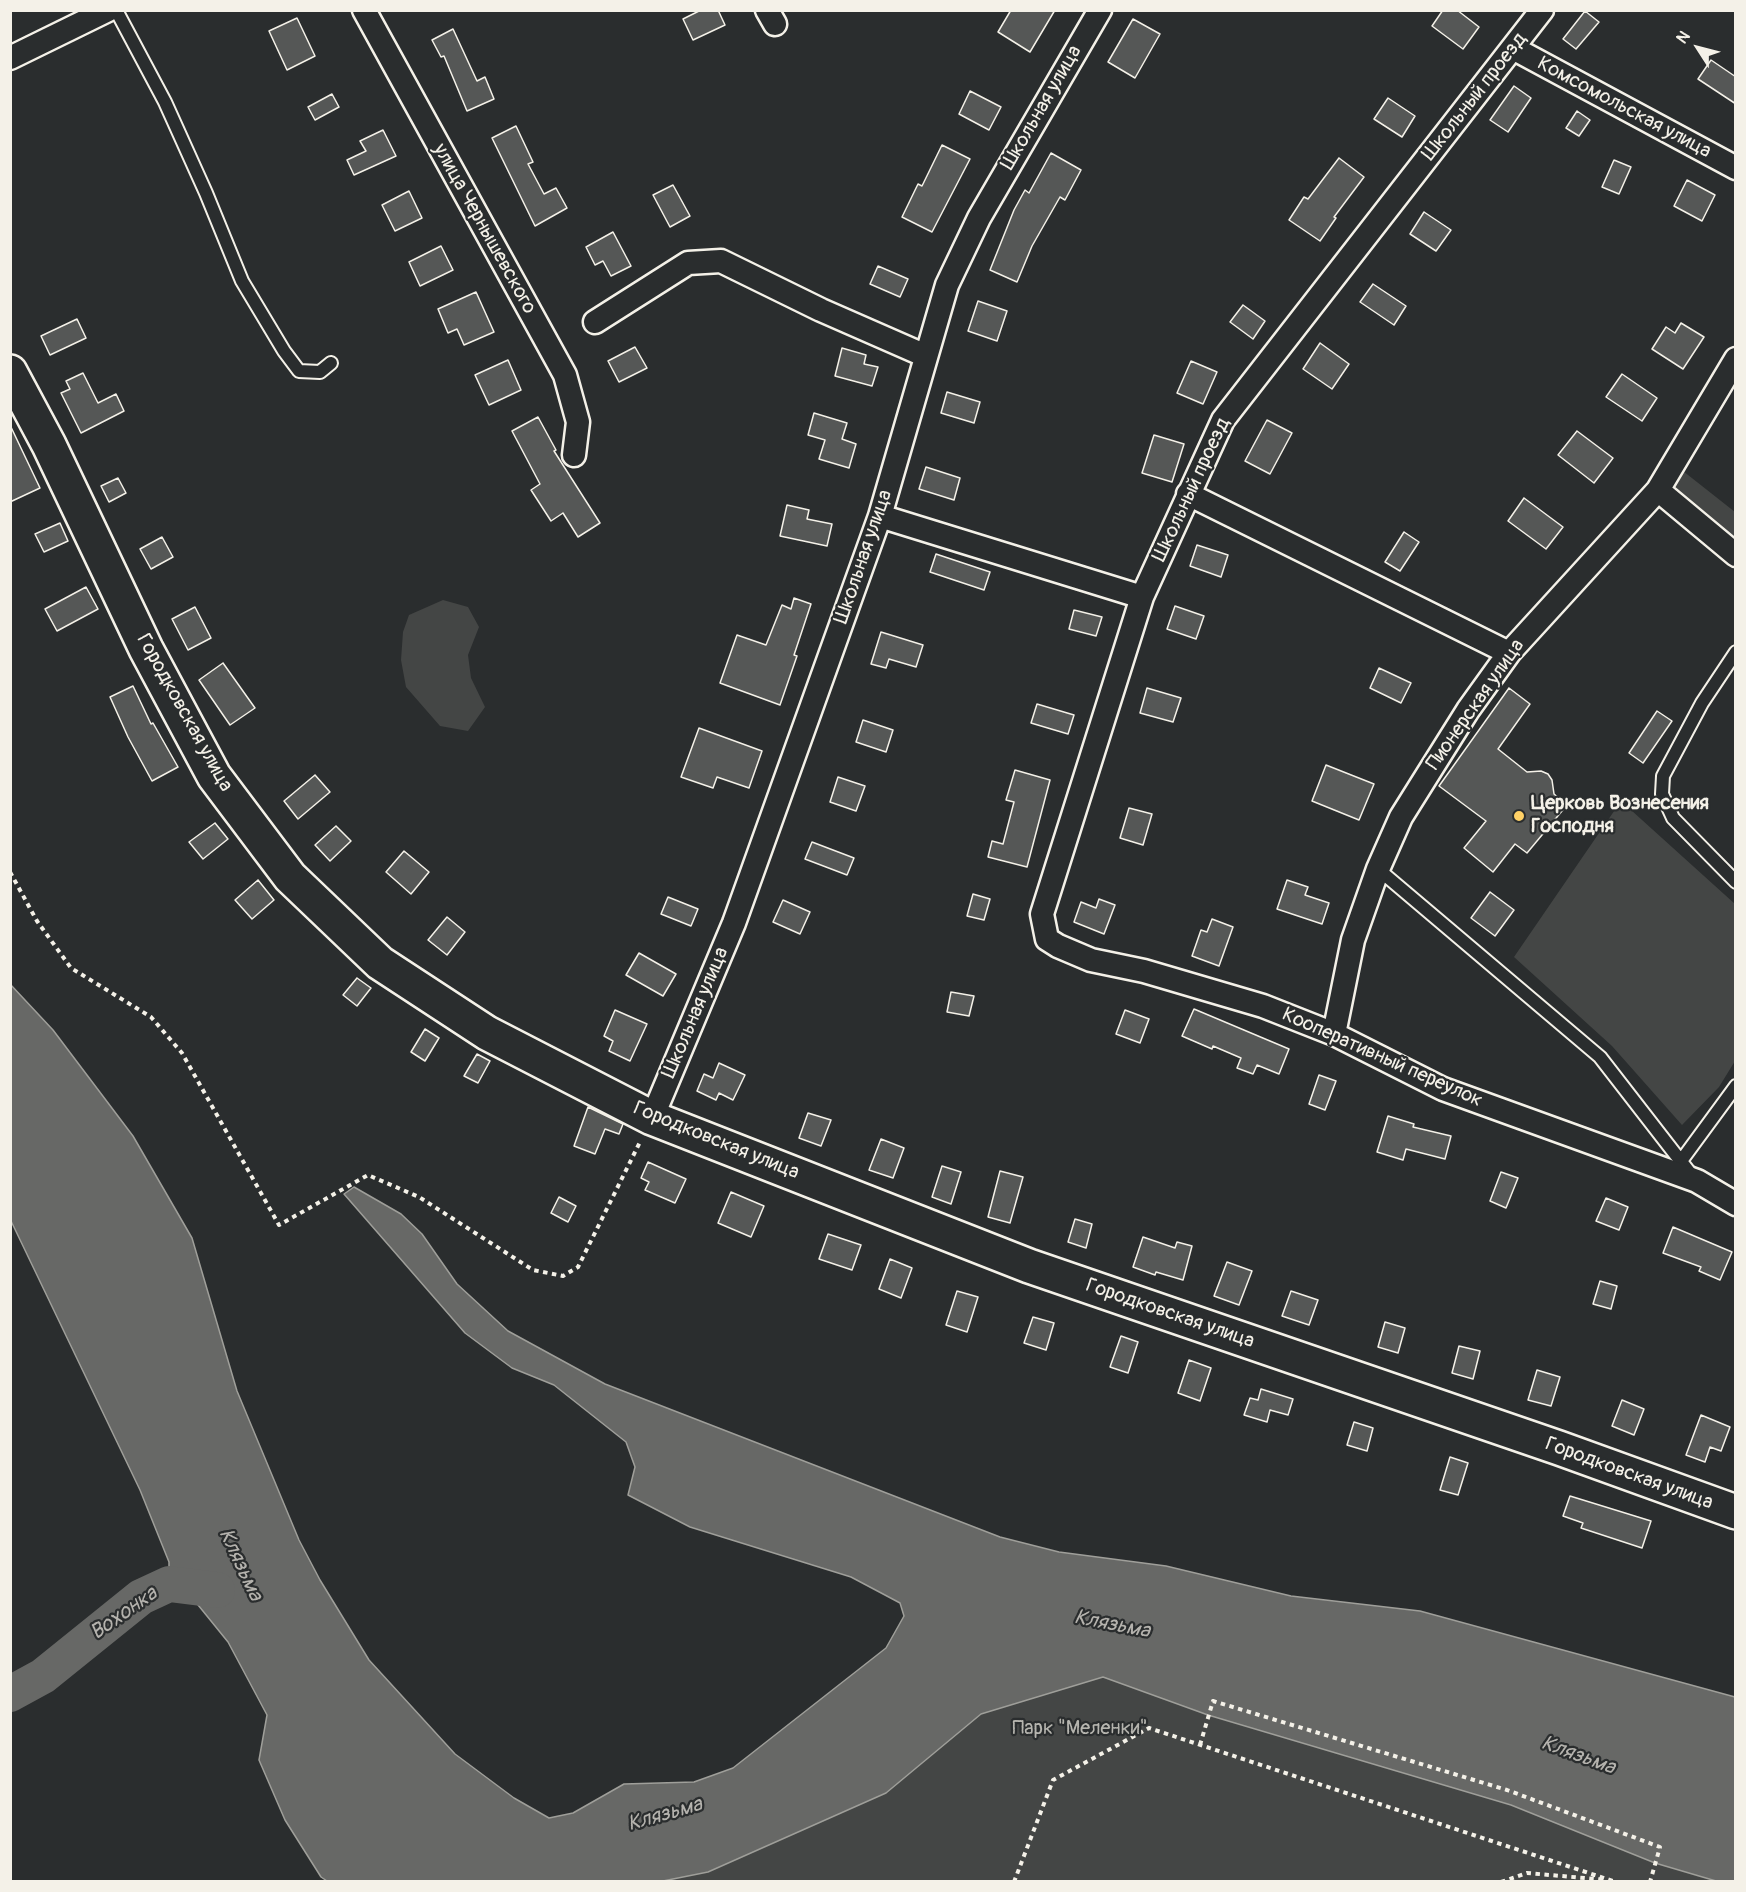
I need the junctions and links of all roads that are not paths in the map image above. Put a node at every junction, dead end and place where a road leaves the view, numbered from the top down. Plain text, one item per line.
1 (108, 10) edge
2 (116, 10) edge
3 (364, 10) edge
4 (1100, 10) edge
5 (1542, 10) edge
6 (1513, 48) junction
7 (10, 58) edge
8 (1736, 168) edge
9 (595, 322) dead end
10 (926, 356) junction
11 (1736, 359) edge
12 (331, 363) dead end
13 (10, 372) edge
14 (574, 455) dead end
15 (1658, 490) junction
16 (1188, 494) junction
17 (880, 516) junction
18 (1736, 555) edge
19 (1142, 597) junction
20 (1736, 652) edge
21 (1509, 653) junction
22 (1378, 869) junction
23 (1736, 882) edge
24 (1042, 914) joint
25 (1334, 1034) junction
26 (1736, 1086) edge
27 (652, 1118) junction
28 (1681, 1161) junction
29 (1697, 1182) junction
30 (1736, 1204) edge
31 (1733, 1504) edge

1 - 7 street
2 - 12 lane
3 - 14 street, улица Чернышевского
4 - 10 street, Школьная улица
5 - 6 street, Школьный проезд
6 - 8 street, Комсомольская улица
6 - 16 street, Школьный проезд
9 - 10 street
10 - 17 street, Школьная улица
11 - 15 street, Пионерская улица
13 - 27 main road, Городковская улица
15 - 18 street
15 - 21 street, Пионерская улица
16 - 19 street, Школьный проезд
16 - 21 street
17 - 19 street
17 - 27 street, Школьная улица
19 - 24 street, Школьный проезд
20 - 23 lane
21 - 22 street, Пионерская улица
22 - 25 street, Пионерская улица
22 - 28 lane
24 - 25 street, Кооперативный переулок
25 - 29 street, Кооперативный переулок
26 - 28 lane
27 - 31 main road, Городковская улица
28 - 29 lane
29 - 30 street, Кооперативный переулок

